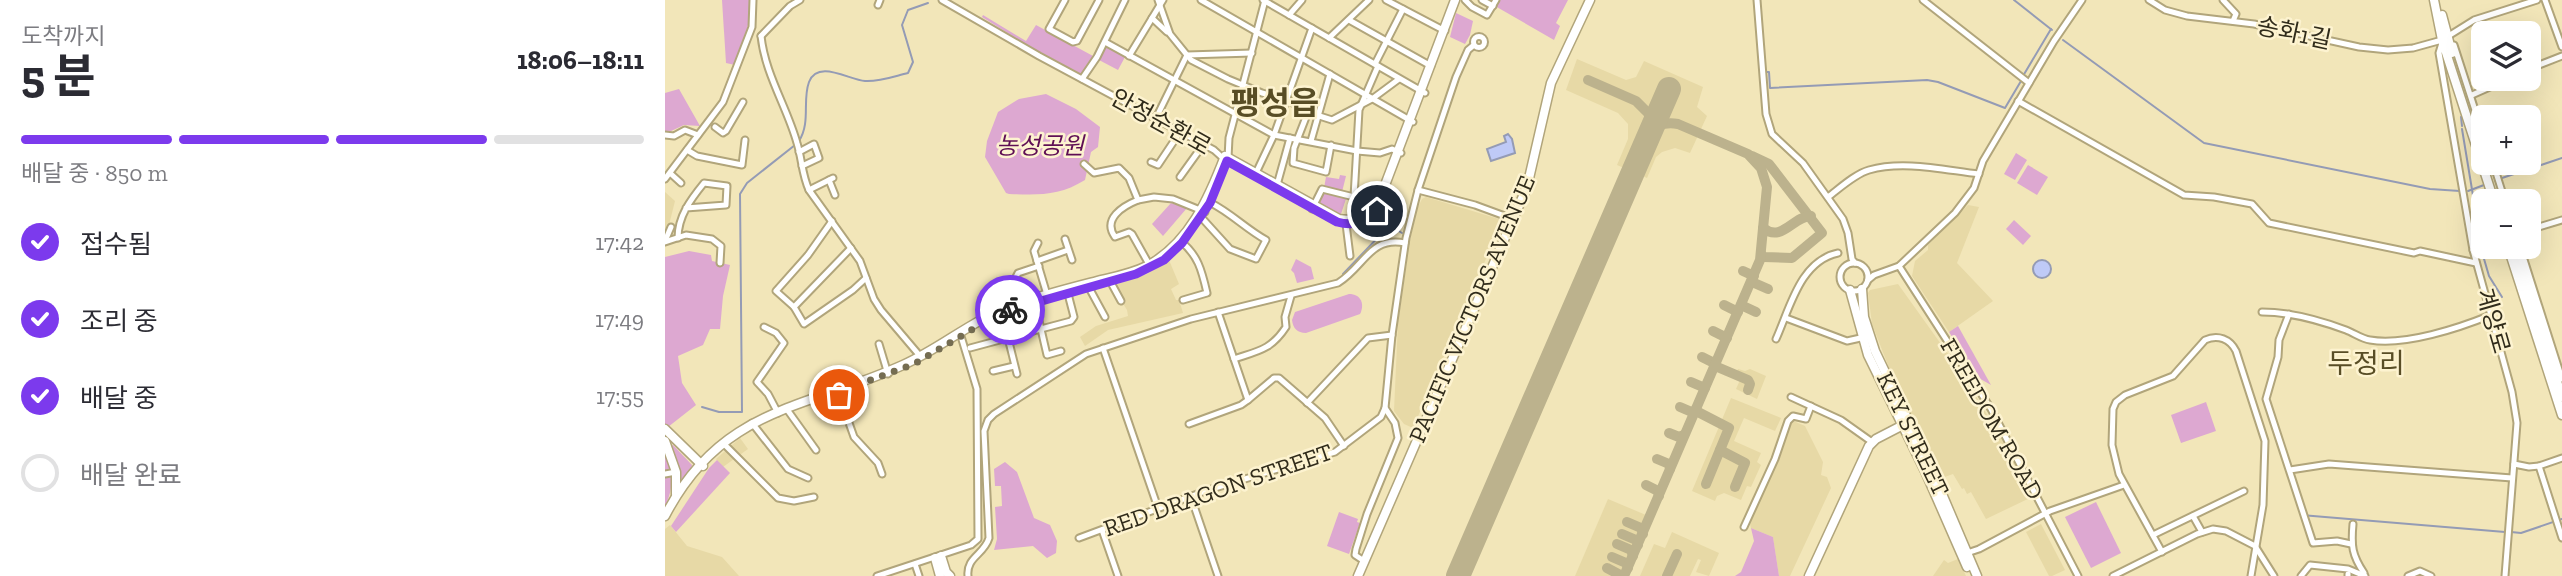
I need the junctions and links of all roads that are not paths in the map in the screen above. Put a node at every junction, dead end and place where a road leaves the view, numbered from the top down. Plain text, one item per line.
1 (753, 0) edge
2 (800, 0) edge
3 (942, 0) edge
4 (1065, 0) edge
5 (1099, 0) edge
6 (1125, 0) edge
7 (1201, 0) edge
8 (1264, 0) edge
9 (1302, 0) edge
10 (1369, 0) edge
11 (1387, 0) edge
12 (1457, 0) edge
13 (1465, 0) edge
14 (1482, 0) edge
15 (1590, 0) edge
16 (1757, 0) edge
17 (1923, 0) edge
18 (2082, 0) edge
19 (2149, 0) edge
20 (2223, 0) edge
21 (2436, 0) edge
22 (2537, 0) edge
23 (2545, 0) edge
24 (791, 2) edge
25 (1160, 2) edge
26 (1494, 3) edge
27 (1402, 9) junction
28 (1289, 15) junction
29 (1152, 18) junction
30 (1349, 20) junction
31 (2233, 21) junction
32 (752, 27) junction
33 (1312, 28) junction
34 (1445, 31) junction
35 (1170, 34) junction
36 (1257, 34) junction
37 (761, 36) junction
38 (2447, 37) junction
39 (1329, 38) junction
40 (1105, 42) junction
41 (1387, 42) junction
42 (1474, 45) dead end
43 (2562, 47) edge
44 (1252, 53) junction
45 (1187, 55) junction
46 (1129, 56) junction
47 (2562, 56) edge
48 (1300, 57) junction
49 (2541, 64) edge
50 (1376, 65) junction
51 (1431, 66) junction
52 (1330, 74) junction
53 (1082, 79) junction
54 (1399, 79) junction
55 (2024, 80) junction
56 (1174, 81) junction
57 (1243, 84) junction
58 (2481, 91) edge
59 (1423, 92) junction
60 (1364, 95) junction
61 (2472, 95) junction
62 (1286, 99) junction
63 (1372, 99) junction
64 (2018, 101) junction
65 (743, 102) dead end
66 (1361, 105) junction
67 (2475, 105) edge
68 (718, 110) junction
69 (1308, 112) junction
70 (1236, 114) junction
71 (2471, 114) edge
72 (1318, 116) junction
73 (1156, 118) junction
74 (732, 120) junction
75 (1412, 121) junction
76 (715, 127) dead end
77 (1180, 132) junction
78 (665, 135) edge
79 (698, 135) junction
80 (1274, 135) junction
81 (1290, 138) junction
82 (1298, 139) junction
83 (745, 140) dead end
84 (1311, 141) junction
85 (1203, 145) junction
86 (1331, 145) junction
87 (687, 150) junction
88 (1357, 151) junction
89 (799, 152) junction
90 (1400, 153) junction
91 (1226, 156) junction
92 (1151, 162) dead end
93 (1084, 164) dead end
94 (665, 165) edge
95 (802, 166) junction
96 (671, 172) junction
97 (1255, 174) junction
98 (1979, 174) junction
99 (1180, 177) dead end
100 (665, 179) edge
101 (681, 183) dead end
102 (1277, 185) junction
103 (2492, 189) edge
104 (809, 190) junction
105 (1418, 190) junction
106 (835, 195) dead end
107 (1354, 197) junction
108 (1828, 197) junction
109 (1138, 200) junction
110 (1210, 203) junction
111 (1379, 204) junction
112 (1313, 207) junction
113 (686, 208) junction
114 (1202, 213) junction
115 (1373, 215) junction
116 (1513, 219) junction
117 (2562, 220) edge
118 (832, 221) junction
119 (1346, 224) junction
120 (2541, 226) edge
121 (671, 227) edge
122 (1362, 229) dead end
123 (678, 238) junction
124 (1065, 239) dead end
125 (2471, 239) edge
126 (665, 241) edge
127 (1181, 242) junction
128 (1038, 243) dead end
129 (1405, 243) junction
130 (1828, 246) dead end
131 (851, 248) junction
132 (1068, 250) junction
133 (1350, 256) dead end
134 (2475, 259) edge
135 (2512, 259) edge
136 (2513, 259) edge
137 (2524, 259) edge
138 (1072, 260) dead end
139 (720, 262) dead end
140 (1852, 262) junction
141 (2476, 263) junction
142 (1038, 264) junction
143 (1150, 266) junction
144 (1899, 266) junction
145 (1870, 273) junction
146 (866, 278) junction
147 (1110, 280) junction
148 (1088, 286) junction
149 (1862, 289) junction
150 (1850, 290) junction
151 (1068, 291) junction
152 (997, 292) dead end
153 (1290, 296) junction
154 (1047, 297) junction
155 (1183, 300) dead end
156 (1034, 301) junction
157 (1121, 301) dead end
158 (793, 307) junction
159 (1002, 311) junction
160 (1218, 312) junction
161 (2262, 312) dead end
162 (2289, 314) junction
163 (2491, 314) junction
164 (1105, 317) dead end
165 (1786, 318) junction
166 (764, 327) dead end
167 (1040, 331) junction
168 (961, 335) junction
169 (1392, 335) junction
170 (1866, 337) junction
171 (1007, 339) junction
172 (1776, 339) dead end
173 (879, 344) dead end
174 (970, 348) dead end
175 (1103, 348) junction
176 (1061, 351) dead end
177 (921, 358) junction
178 (1234, 359) junction
179 (1014, 366) junction
180 (993, 371) dead end
181 (888, 373) junction
182 (1017, 374) dead end
183 (2562, 379) edge
184 (837, 390) junction
185 (1791, 397) dead end
186 (2562, 397) edge
187 (1248, 400) junction
188 (1307, 402) junction
189 (1811, 406) junction
190 (1385, 408) junction
191 (782, 410) junction
192 (2562, 415) edge
193 (753, 424) junction
194 (1189, 424) dead end
195 (1905, 424) junction
196 (665, 429) edge
197 (665, 441) edge
198 (1872, 442) junction
199 (724, 444) junction
200 (1344, 446) junction
201 (816, 450) dead end
202 (2562, 458) edge
203 (2514, 464) junction
204 (703, 465) junction
205 (2539, 466) junction
206 (2290, 470) junction
207 (675, 472) junction
208 (665, 474) edge
209 (882, 474) dead end
210 (808, 478) dead end
211 (2512, 478) junction
212 (2124, 485) junction
213 (2244, 491) dead end
214 (676, 494) junction
215 (814, 497) dead end
216 (1191, 497) junction
217 (1158, 508) junction
218 (2046, 514) junction
219 (2193, 516) junction
220 (666, 519) edge
221 (2353, 524) dead end
222 (1744, 527) dead end
223 (1102, 530) junction
224 (2202, 532) junction
225 (2153, 536) junction
226 (1079, 538) dead end
227 (2562, 538) edge
228 (2351, 544) junction
229 (2255, 547) junction
230 (2162, 552) junction
231 (1965, 554) junction
232 (938, 557) junction
233 (1364, 561) junction
234 (915, 564) junction
235 (2120, 574) edge
236 (877, 576) edge
237 (919, 576) edge
238 (940, 576) edge
239 (950, 576) edge
240 (968, 576) edge
241 (1118, 576) edge
242 (1218, 576) edge
243 (1358, 576) edge
244 (1809, 576) edge
245 (1972, 576) edge
246 (1977, 576) edge
247 (2078, 576) edge
248 (2113, 576) edge
249 (2251, 576) edge
250 (2274, 576) edge
251 (2301, 576) edge
252 (2366, 576) edge
253 (2408, 576) edge
254 (2431, 576) edge
255 (2505, 576) edge

1 - 32 street
2 - 24 street
3 - 53 street
4 - 5 street
6 - 40 street, 안정순환로
7 - 36 street
8 - 28 street
8 - 36 street
9 - 28 street
10 - 30 street
11 - 27 street
12 - 34 main road
12 - 59 main road
13 - 26 street
14 - 26 street
15 - 116 main road, PACIFIC VICTORS AVENUE
16 - 108 street
17 - 55 street
18 - 55 street
19 - 31 street, 송화1길
20 - 31 street
21 - 38 main road, 계양로
22 - 38 street, 송화1길
23 - 43 street
24 - 37 street
25 - 29 street
25 - 35 street
27 - 34 street
27 - 41 street
28 - 33 street
29 - 35 street
29 - 46 street
30 - 39 street
30 - 41 street
31 - 38 street, 송화1길
32 - 37 street
32 - 68 street
33 - 39 street
33 - 48 street
34 - 51 main road
35 - 45 street
36 - 44 street
36 - 48 street
37 - 89 street
38 - 61 street
38 - 71 main road
38 - 103 main road
38 - 125 street, 계양로
39 - 50 street
40 - 46 street
40 - 53 street, 안정순환로
41 - 50 street
41 - 51 street
42 - 105 street
44 - 45 street
44 - 57 street
45 - 56 street
45 - 57 street
46 - 56 street
47 - 49 street
48 - 52 street
48 - 62 street
50 - 54 street
50 - 60 street
51 - 59 main road
52 - 60 street
52 - 72 street
53 - 73 street, 안정순환로
54 - 59 street
54 - 63 street
55 - 64 street
56 - 70 street
56 - 73 street
57 - 62 street
57 - 70 street
58 - 61 street
59 - 75 main road
60 - 63 street
60 - 66 street
61 - 67 street
62 - 69 street
62 - 80 street
63 - 66 street
63 - 75 street
64 - 98 street
64 - 141 street
65 - 74 street
66 - 72 street
66 - 88 street
68 - 74 street
68 - 79 street
69 - 72 street
69 - 82 street
70 - 80 street
70 - 91 street
72 - 84 street
73 - 77 street, 안정순환로
74 - 76 street
75 - 90 main road
77 - 85 street, 안정순환로
77 - 92 street
78 - 79 street
79 - 87 street
80 - 81 street
80 - 97 street
81 - 82 street
81 - 102 street
82 - 84 street
82 - 86 street
83 - 87 street
84 - 86 street
85 - 91 street, 안정순환로
85 - 99 street
86 - 88 street
87 - 96 street
88 - 90 street
88 - 107 street
89 - 95 street
89 - 95 street
90 - 111 main road
91 - 97 main road, 안정순환로
91 - 110 main road
91 - 114 main road
93 - 109 street
94 - 96 street
95 - 104 street
96 - 100 street
96 - 101 street
97 - 102 main road, 안정순환로
97 - 112 main road, 안정순환로
98 - 108 street
98 - 144 street
102 - 112 main road, 안정순환로
104 - 106 street
104 - 118 street
105 - 116 street
105 - 129 street
107 - 111 street
107 - 112 street
108 - 140 street
109 - 114 street
109 - 143 street
110 - 114 main road
110 - 114 street
111 - 112 main road, 안정순환로
111 - 115 main road
112 - 119 main road, 안정순환로
113 - 113 street
113 - 121 street
114 - 127 main road
115 - 119 main road
115 - 122 street
116 - 233 main road, PACIFIC VICTORS AVENUE
117 - 120 street
118 - 131 street
118 - 158 street
119 - 133 street
121 - 123 street
121 - 126 street
123 - 126 street
123 - 139 street
124 - 132 street
127 - 143 main road
127 - 155 street
128 - 142 street
129 - 153 street
129 - 169 street
130 - 165 street
131 - 146 street
131 - 158 street
132 - 138 street
132 - 142 street
134 - 141 street, 계양로
135 - 192 main road
136 - 186 main road
137 - 183 street
140 - 145 street
140 - 150 street
141 - 163 street, 계양로
142 - 152 street
142 - 154 street
143 - 147 main road
144 - 145 street
144 - 218 street, FREEDOM ROAD
145 - 149 street
146 - 158 street
146 - 177 street
147 - 148 main road
147 - 157 street
148 - 151 main road
148 - 164 street
149 - 150 street
149 - 170 main road, KEY STREET
150 - 170 main road, KEY STREET
151 - 154 main road
151 - 167 street
153 - 160 street
153 - 178 street
154 - 156 main road
156 - 159 main road
156 - 167 street
159 - 168 main road
159 - 171 street
160 - 175 street
160 - 178 street
161 - 162 street
162 - 163 street
162 - 206 street
163 - 203 street, 계양로
165 - 170 street
165 - 172 street
166 - 191 street
167 - 171 street
167 - 176 street
168 - 177 main road
168 - 232 street
169 - 188 street
169 - 190 street
170 - 195 main road, KEY STREET
171 - 174 street
171 - 179 street
173 - 181 street
175 - 217 street
175 - 240 street
177 - 181 main road
178 - 187 street
179 - 180 street
179 - 182 street
181 - 184 main road
184 - 191 main road
184 - 209 street
185 - 189 street
187 - 188 street
187 - 194 street
188 - 200 street
189 - 198 street
189 - 222 street
190 - 200 street, RED DRAGON STREET
190 - 233 street
191 - 193 main road
191 - 201 street
193 - 199 main road
193 - 210 street
195 - 198 main road
195 - 231 main road, KEY STREET
196 - 204 main road
197 - 207 main road
198 - 244 main road
199 - 204 main road
199 - 215 street
200 - 216 street, RED DRAGON STREET
202 - 205 street
203 - 205 street
203 - 211 street, 계양로
204 - 214 main road
204 - 220 main road
205 - 227 street
206 - 211 street
206 - 228 street
207 - 208 street
207 - 214 main road
211 - 255 street, 계양로
212 - 218 street
212 - 225 street
212 - 229 street
213 - 219 street
214 - 220 main road
216 - 217 street, RED DRAGON STREET
216 - 242 street
217 - 223 street, RED DRAGON STREET
218 - 231 street
218 - 247 street, FREEDOM ROAD
219 - 224 street
219 - 225 street
221 - 228 street
223 - 226 street, RED DRAGON STREET
223 - 241 street
224 - 229 street
224 - 230 street
225 - 230 street
228 - 252 street
229 - 249 street
229 - 250 street
230 - 235 street
231 - 245 main road, KEY STREET
231 - 246 main road, KEY STREET
232 - 234 street
232 - 238 main road
232 - 239 main road
233 - 243 main road, PACIFIC VICTORS AVENUE
234 - 236 street
234 - 237 street
235 - 248 street
251 - 252 street
253 - 254 street

